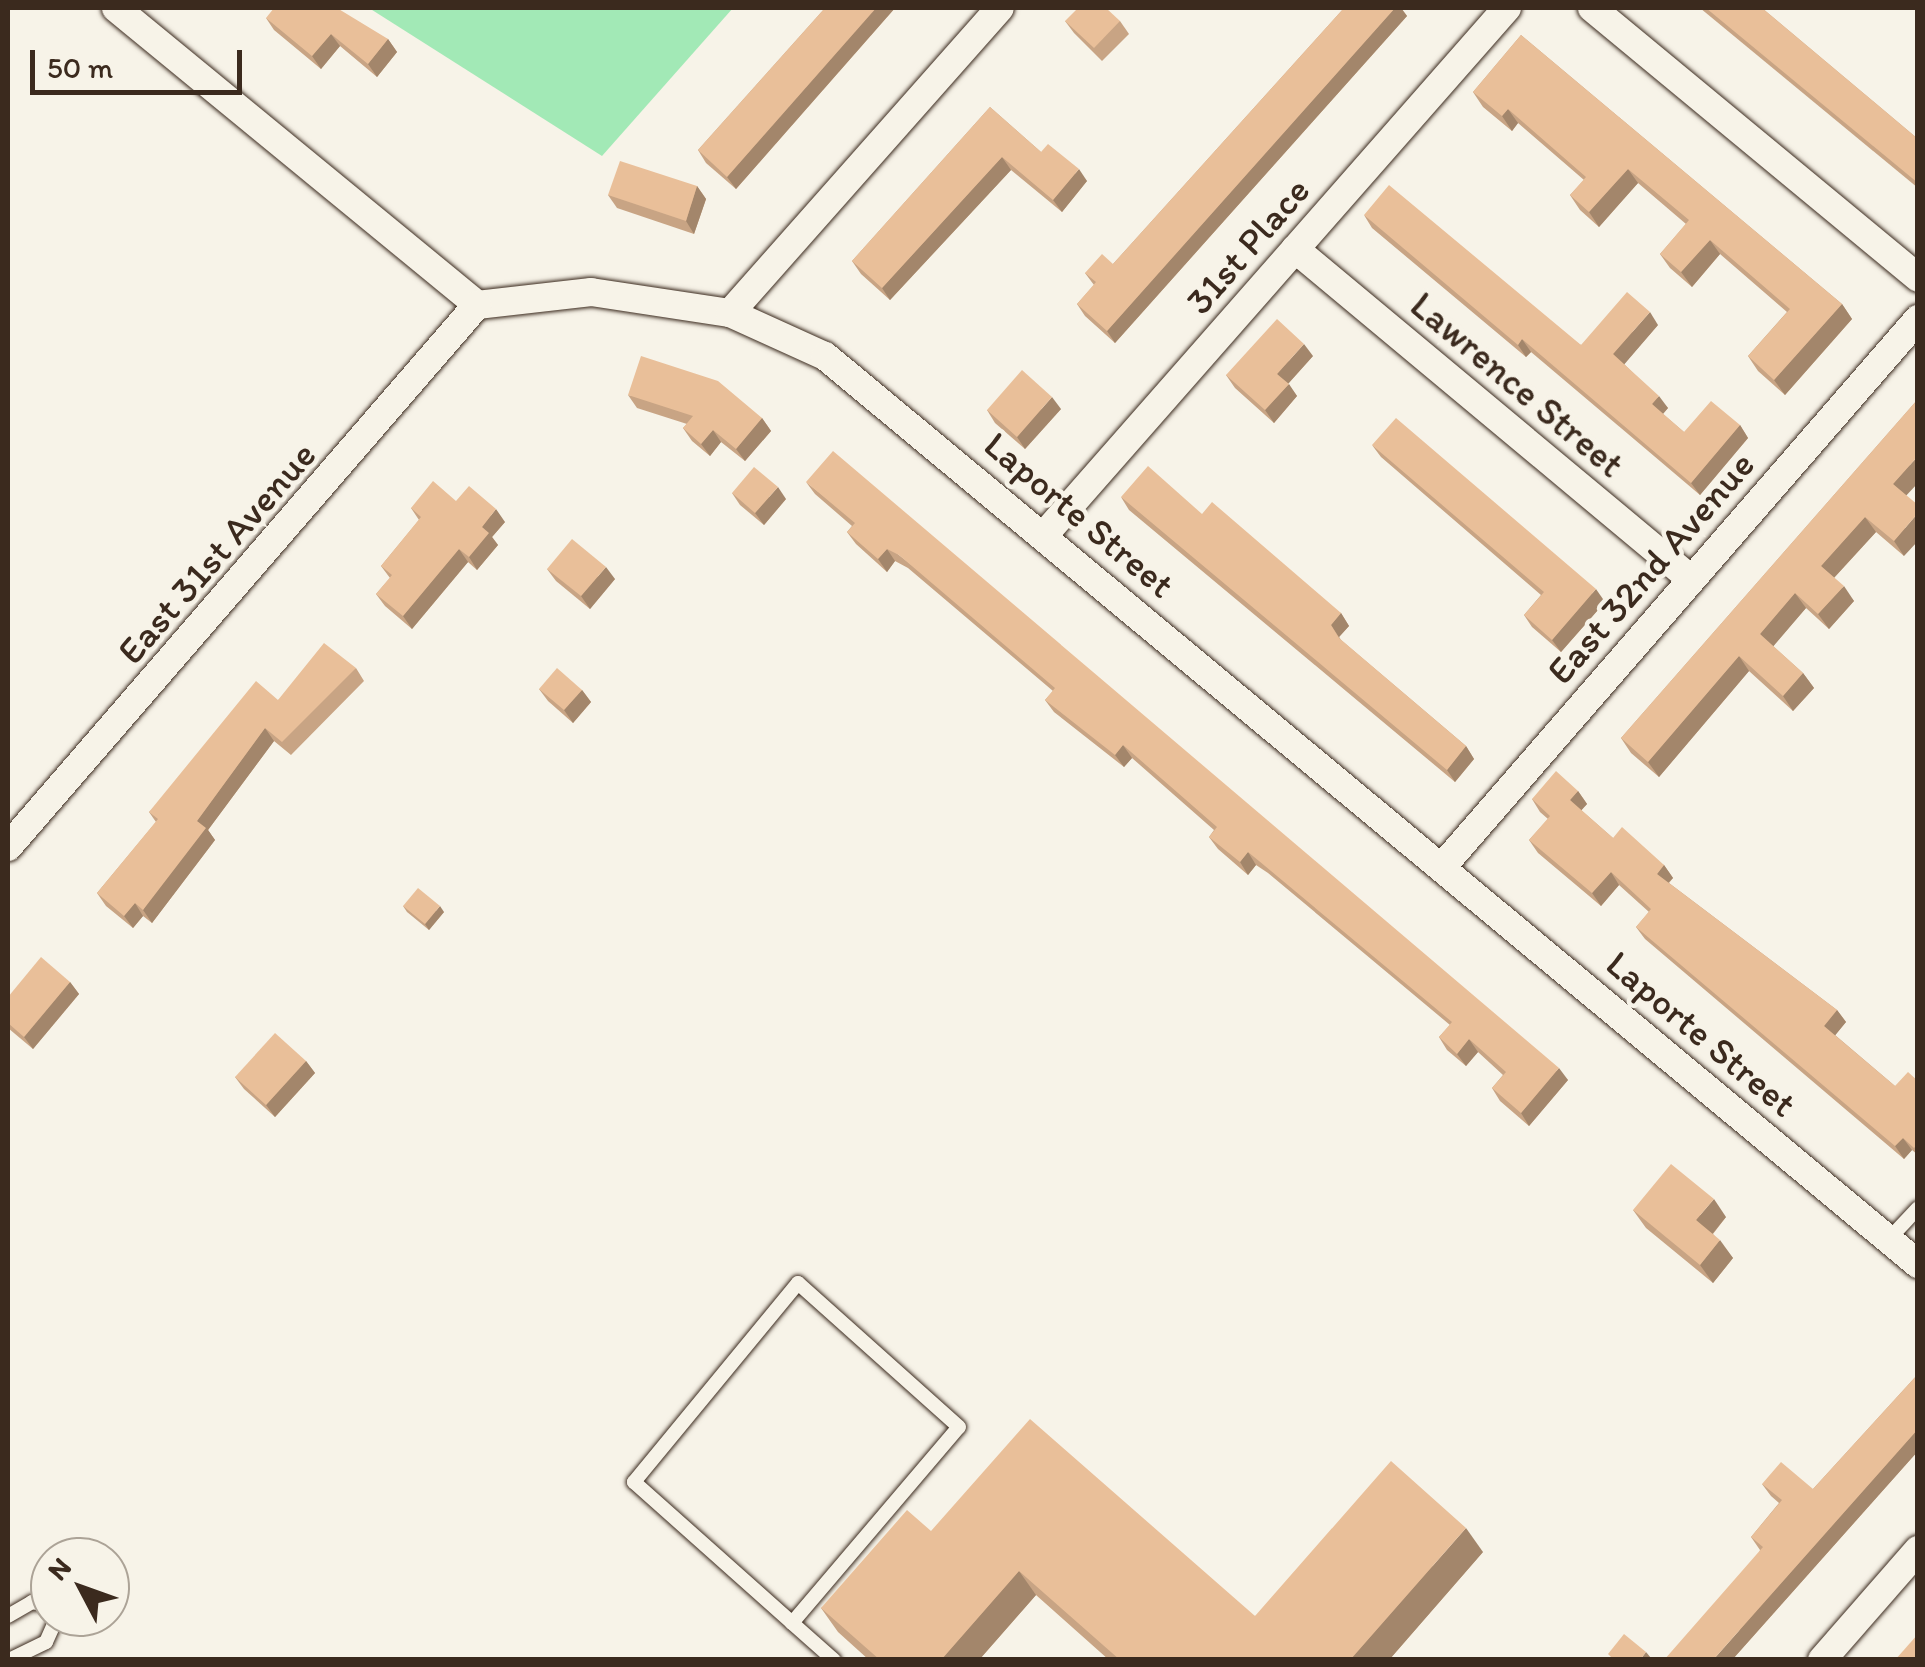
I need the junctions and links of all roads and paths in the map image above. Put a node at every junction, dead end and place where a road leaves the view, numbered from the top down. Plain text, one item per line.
1 (116, 8) edge
2 (1000, 8) edge
3 (1507, 8) edge
4 (1592, 8) edge
5 (1295, 249) junction
6 (1918, 278) edge
7 (478, 305) junction
8 (730, 313) junction
9 (1918, 319) edge
10 (1044, 534) junction
11 (1691, 579) junction
12 (8, 847) edge
13 (1442, 867) junction
14 (1918, 1208) edge
15 (1889, 1239) junction
16 (1918, 1264) edge
17 (1918, 1550) edge
18 (30, 1603) edge
19 (8, 1616) edge
20 (792, 1623) junction
21 (48, 1637) edge
22 (10, 1660) edge
23 (834, 1660) edge
24 (1822, 1660) edge

1 - 7 street
2 - 8 street
3 - 5 street, 31st Place
4 - 6 street
5 - 10 street, 31st Place
5 - 11 street, Lawrence Street
7 - 8 street, Laporte Street
7 - 12 street, East 31st Avenue
8 - 10 street, Laporte Street
9 - 11 street, East 32nd Avenue
10 - 13 street, Laporte Street
11 - 13 street, East 32nd Avenue
13 - 15 street, Laporte Street
14 - 15 lane
15 - 16 street, Laporte Street
17 - 24 street
18 - 19 lane
20 - 20 lane
20 - 23 lane
21 - 22 lane

